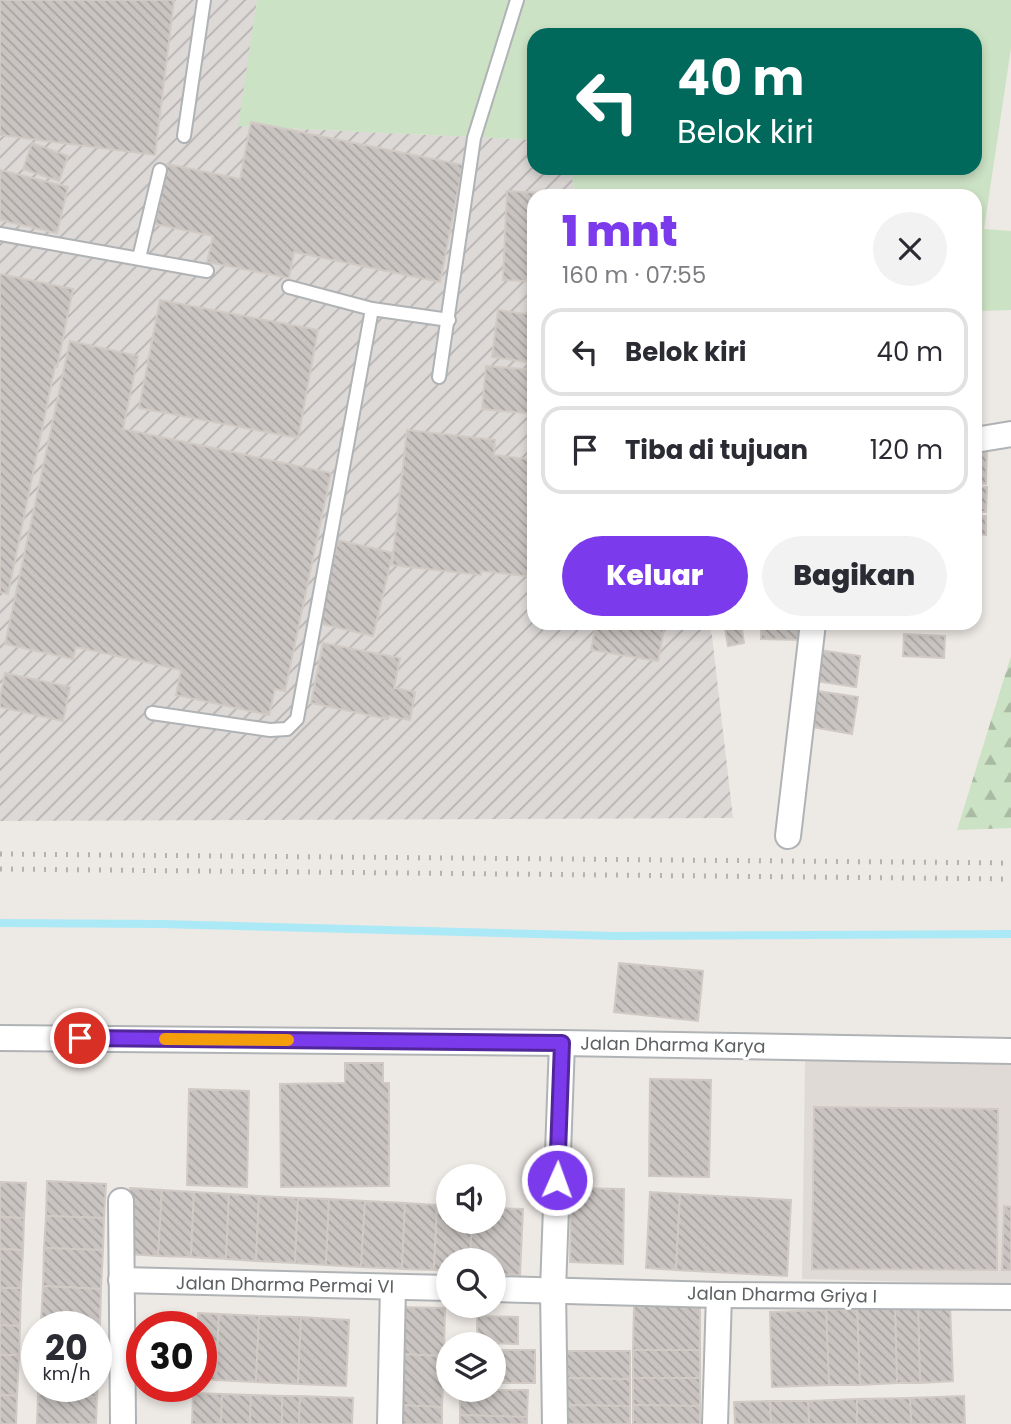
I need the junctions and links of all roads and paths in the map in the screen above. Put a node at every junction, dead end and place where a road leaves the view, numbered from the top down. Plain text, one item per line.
1 (204, 0) edge
2 (517, 0) edge
3 (184, 136) dead end
4 (160, 170) dead end
5 (0, 234) edge
6 (139, 258) junction
7 (207, 271) dead end
8 (289, 287) dead end
9 (372, 309) junction
10 (449, 320) junction
11 (439, 377) dead end
12 (1011, 434) edge
13 (982, 439) edge
14 (812, 630) edge
15 (152, 713) dead end
16 (788, 836) dead end
17 (0, 1038) edge
18 (562, 1043) junction
19 (1011, 1051) edge
20 (121, 1201) dead end
21 (121, 1280) junction
22 (393, 1287) junction
23 (436, 1289) edge
24 (506, 1289) edge
25 (553, 1290) junction
26 (719, 1295) junction
27 (1011, 1297) edge
28 (122, 1424) edge
29 (390, 1424) edge
30 (555, 1424) edge
31 (715, 1424) edge

1 - 3 lane
2 - 10 lane
4 - 6 lane
5 - 6 lane
6 - 7 lane
8 - 9 lane
9 - 10 lane
9 - 15 lane
10 - 11 lane
12 - 13 street
14 - 16 street
17 - 18 street, Jalan Dharma Karya
18 - 19 street, Jalan Dharma Karya
18 - 25 street
20 - 21 street
21 - 22 street, Jalan Dharma Permai VI
21 - 28 street
22 - 23 street, Jalan Dharma Permai VI
22 - 29 street
24 - 25 street
25 - 26 street, Jalan Dharma Griya I
25 - 30 street
26 - 27 street, Jalan Dharma Griya I
26 - 31 street

